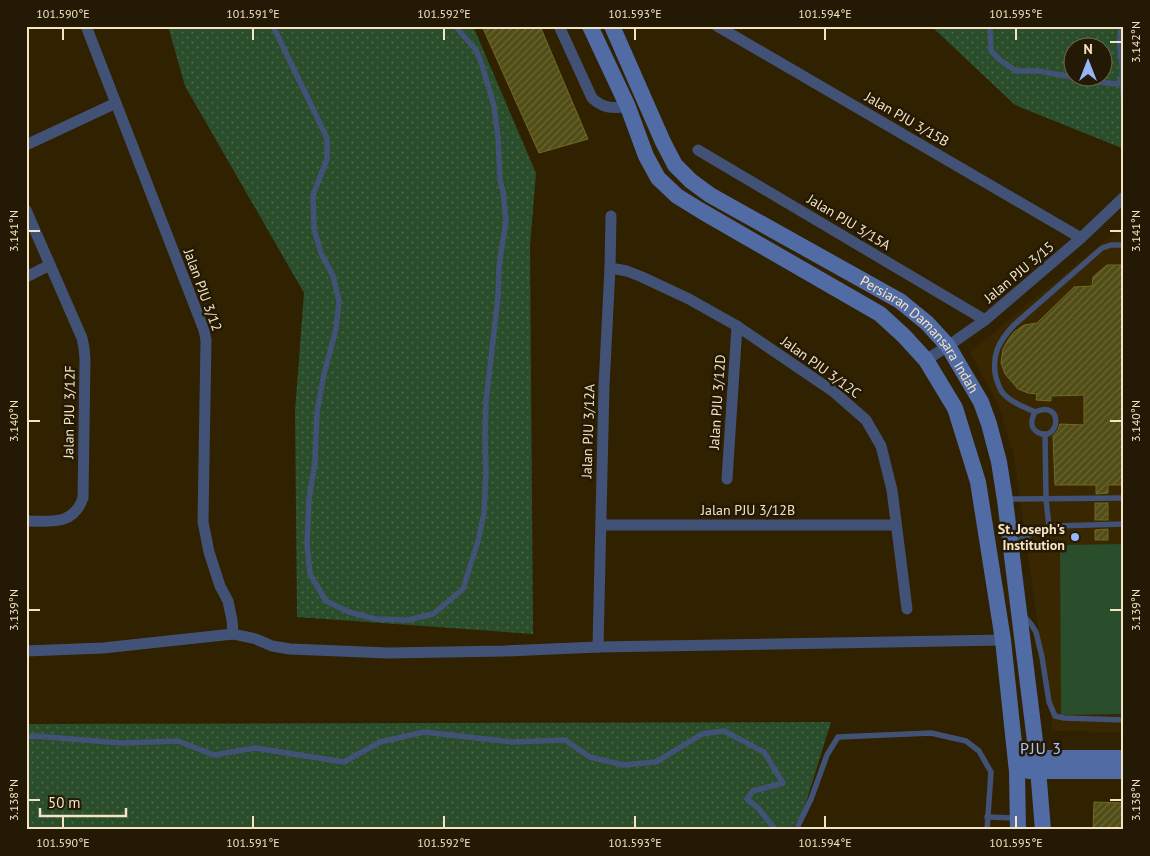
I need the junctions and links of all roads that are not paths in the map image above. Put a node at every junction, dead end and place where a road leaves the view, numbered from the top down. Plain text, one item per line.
1 (86, 26) edge
2 (273, 26) edge
3 (456, 26) edge
4 (559, 26) edge
5 (590, 26) edge
6 (612, 26) edge
7 (717, 26) edge
8 (989, 26) edge
9 (1122, 26) edge
10 (1062, 76) edge
11 (1122, 80) junction
12 (1112, 83) edge
13 (116, 103) junction
14 (1124, 104) edge
15 (628, 107) junction
16 (26, 145) edge
17 (698, 150) dead end
18 (1124, 197) edge
19 (26, 210) edge
20 (611, 216) dead end
21 (1081, 238) junction
22 (1124, 245) edge
23 (50, 265) junction
24 (610, 268) junction
25 (26, 277) edge
26 (985, 320) junction
27 (737, 326) junction
28 (948, 346) junction
29 (926, 360) junction
30 (1035, 412) junction
31 (1045, 434) junction
32 (727, 480) dead end
33 (1124, 498) edge
34 (1046, 499) junction
35 (1005, 500) junction
36 (26, 521) edge
37 (1124, 524) edge
38 (601, 525) junction
39 (896, 525) junction
40 (1049, 527) junction
41 (1011, 544) junction
42 (907, 609) dead end
43 (1019, 610) junction
44 (233, 634) junction
45 (1003, 640) junction
46 (598, 647) junction
47 (26, 651) edge
48 (1124, 720) edge
49 (26, 737) edge
50 (1124, 758) edge
51 (1038, 764) junction
52 (1017, 765) junction
53 (1076, 770) junction
54 (1124, 770) edge
55 (1042, 808) junction
56 (988, 817) junction
57 (1018, 824) edge
58 (773, 830) edge
59 (796, 830) edge
60 (987, 830) edge
61 (1042, 830) edge

1 - 13 street, Jalan PJU 3/12
2 - 3 lane
4 - 15 street
5 - 15 main road, Persiaran Damansara Indah
6 - 28 main road, Persiaran Damansara Indah
7 - 21 street, Jalan PJU 3/15B
8 - 10 lane
9 - 11 lane
11 - 12 lane
11 - 14 lane
13 - 16 street
13 - 44 street, Jalan PJU 3/12
15 - 29 main road, Persiaran Damansara Indah
17 - 26 street, Jalan PJU 3/15A
18 - 21 street, Jalan PJU 3/15
19 - 23 street, Jalan PJU 3/12F
20 - 24 street, Jalan PJU 3/12A
21 - 26 street, Jalan PJU 3/15
22 - 30 lane
23 - 25 street
23 - 36 street, Jalan PJU 3/12F
24 - 27 street, Jalan PJU 3/12C
24 - 38 street, Jalan PJU 3/12A
26 - 28 street, Jalan PJU 3/15
27 - 32 street, Jalan PJU 3/12D
27 - 39 street, Jalan PJU 3/12C
28 - 29 street, Jalan PJU 3/15
28 - 35 main road, Persiaran Damansara Indah
29 - 45 main road, Persiaran Damansara Indah
30 - 31 lane
30 - 31 lane
31 - 34 lane
33 - 34 lane
34 - 35 lane
34 - 40 lane
35 - 41 main road, Persiaran Damansara Indah
37 - 40 lane
38 - 39 street, Jalan PJU 3/12B
38 - 46 street, Jalan PJU 3/12A
39 - 42 street, Jalan PJU 3/12C
40 - 41 lane
41 - 43 main road, Persiaran Damansara Indah
43 - 48 lane
43 - 51 main road, Persiaran Damansara Indah
44 - 46 street
44 - 47 street
45 - 46 street
45 - 52 main road, Persiaran Damansara Indah
49 - 58 lane
50 - 51 main road
51 - 52 main road
51 - 53 main road
51 - 55 main road, Persiaran Damansara Indah
52 - 57 main road, Persiaran Damansara Indah
53 - 54 main road
53 - 55 main road
55 - 61 main road
56 - 57 lane
56 - 59 lane
56 - 60 lane

